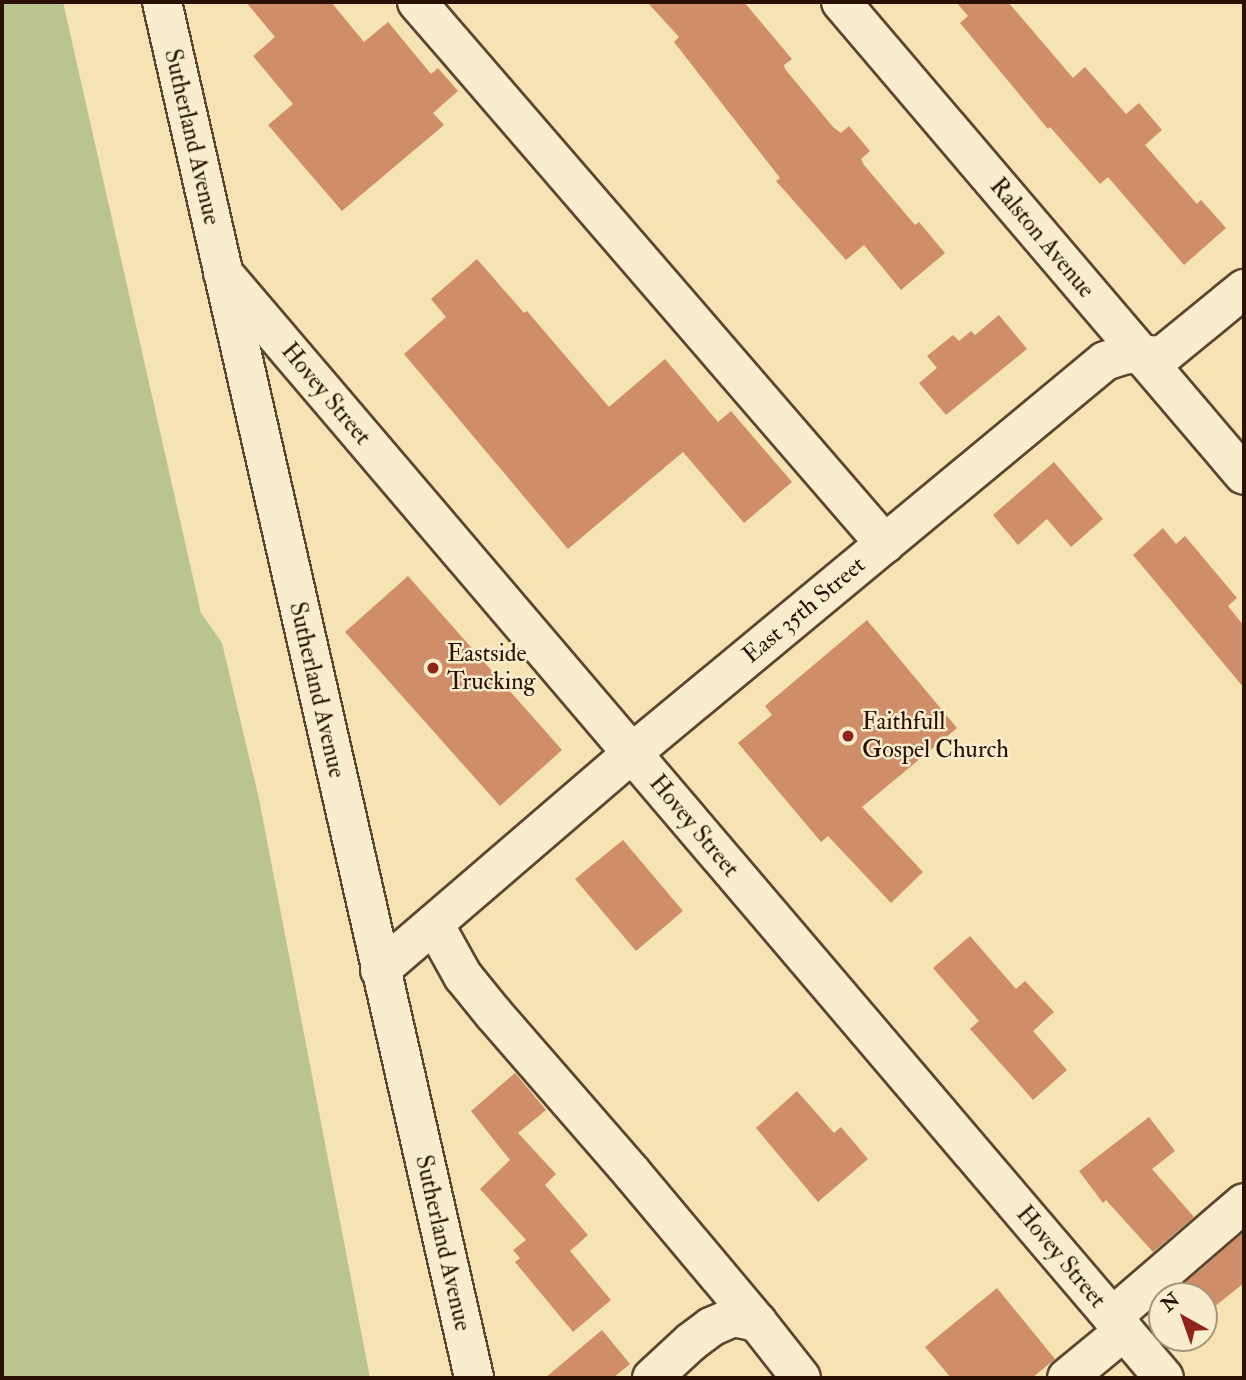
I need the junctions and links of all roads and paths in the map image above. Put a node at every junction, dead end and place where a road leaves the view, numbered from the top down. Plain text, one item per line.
1 (162, 2) edge
2 (417, 2) edge
3 (841, 2) edge
4 (223, 273) junction
5 (1244, 289) edge
6 (1143, 356) junction
7 (1244, 475) edge
8 (885, 544) junction
9 (632, 753) junction
10 (433, 924) junction
11 (380, 970) junction
12 (1244, 1203) edge
13 (757, 1322) junction
14 (1118, 1324) junction
15 (474, 1378) edge
16 (652, 1378) edge
17 (801, 1378) edge
18 (1067, 1378) edge
19 (1164, 1378) edge

1 - 4 street, Sutherland Avenue
2 - 8 street
3 - 6 street, Ralston Avenue
4 - 9 street, Hovey Street
4 - 11 street, Sutherland Avenue
5 - 6 street, East 35th Street
6 - 7 street, Ralston Avenue
6 - 8 street, East 35th Street
8 - 9 street, East 35th Street
9 - 10 street, East 35th Street
9 - 14 street, Hovey Street
10 - 11 street, East 35th Street
10 - 13 street
11 - 15 street, Sutherland Avenue
12 - 14 street
13 - 16 street
13 - 17 street
14 - 18 street
14 - 19 street, Hovey Street

